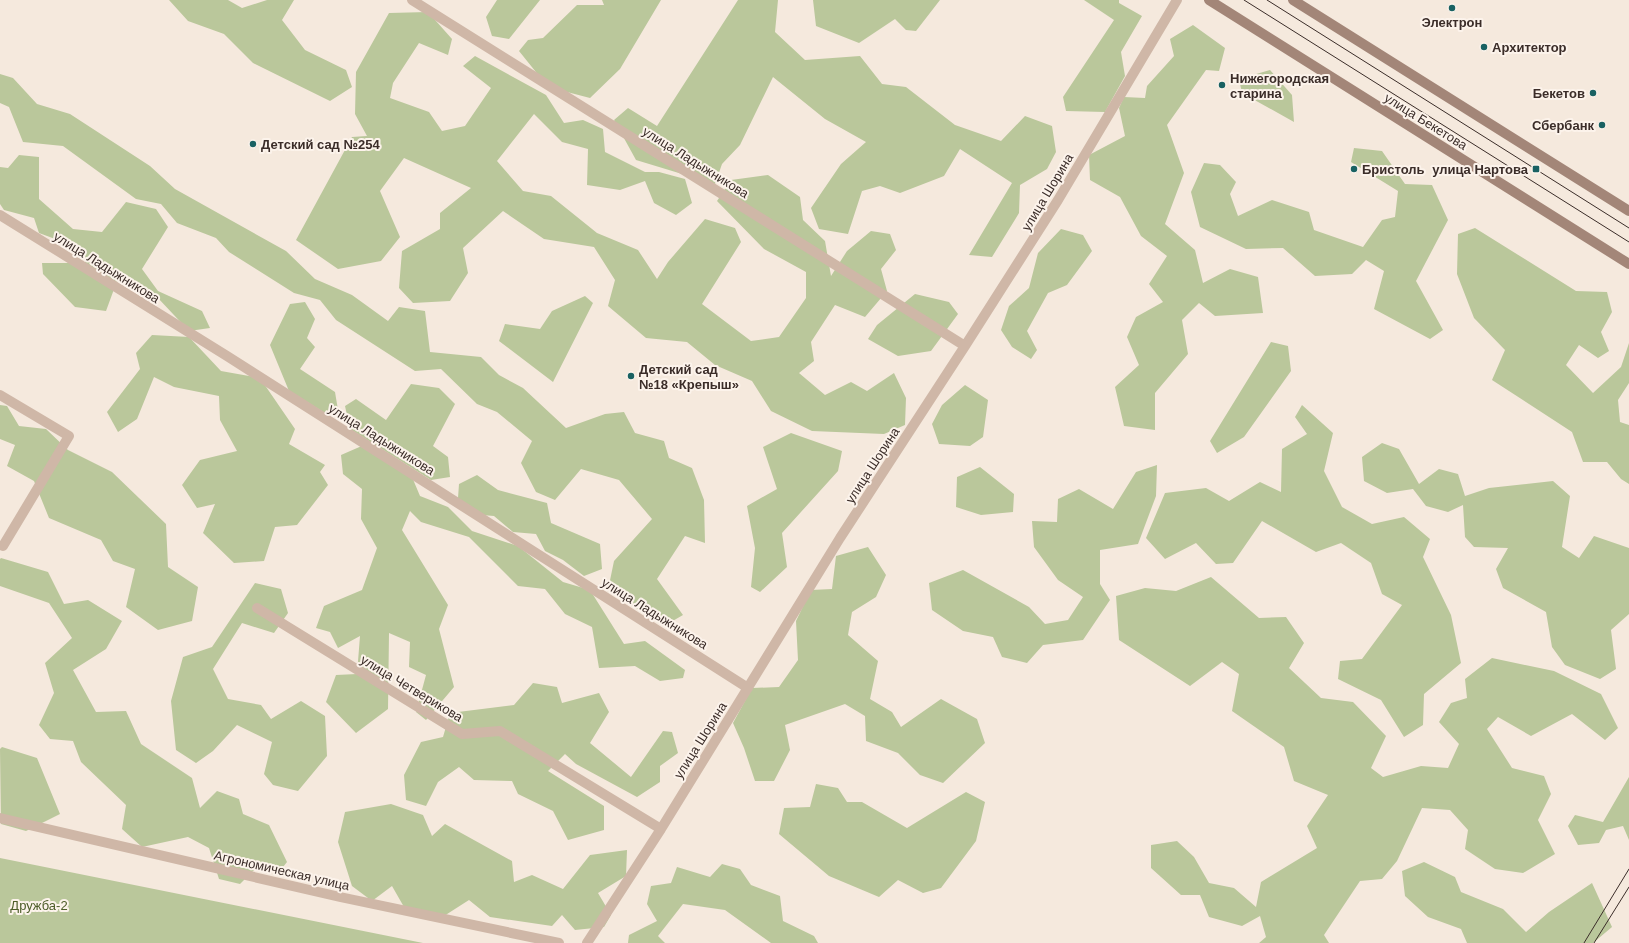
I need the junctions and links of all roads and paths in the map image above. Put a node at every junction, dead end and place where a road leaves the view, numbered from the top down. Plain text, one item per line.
1 (412, 0) edge
2 (1178, 0) edge
3 (1209, 0) edge
4 (1293, 0) edge
5 (1629, 212) edge
6 (0, 215) edge
7 (1629, 264) edge
8 (965, 346) junction
9 (0, 395) edge
10 (3, 546) dead end
11 (257, 608) dead end
12 (748, 688) junction
13 (0, 818) edge
14 (662, 828) junction
15 (559, 943) edge
16 (587, 943) edge

1 - 8 street, улица Ладыжникова
2 - 8 street, улица Шорина
3 - 7 main road, улица Бекетова
4 - 5 main road
6 - 12 street, улица Ладыжникова
8 - 12 street, улица Шорина
9 - 10 street
11 - 14 street, улица Четверикова
12 - 14 street, улица Шорина
13 - 15 street, Агрономическая улица
14 - 16 street, улица Шорина

